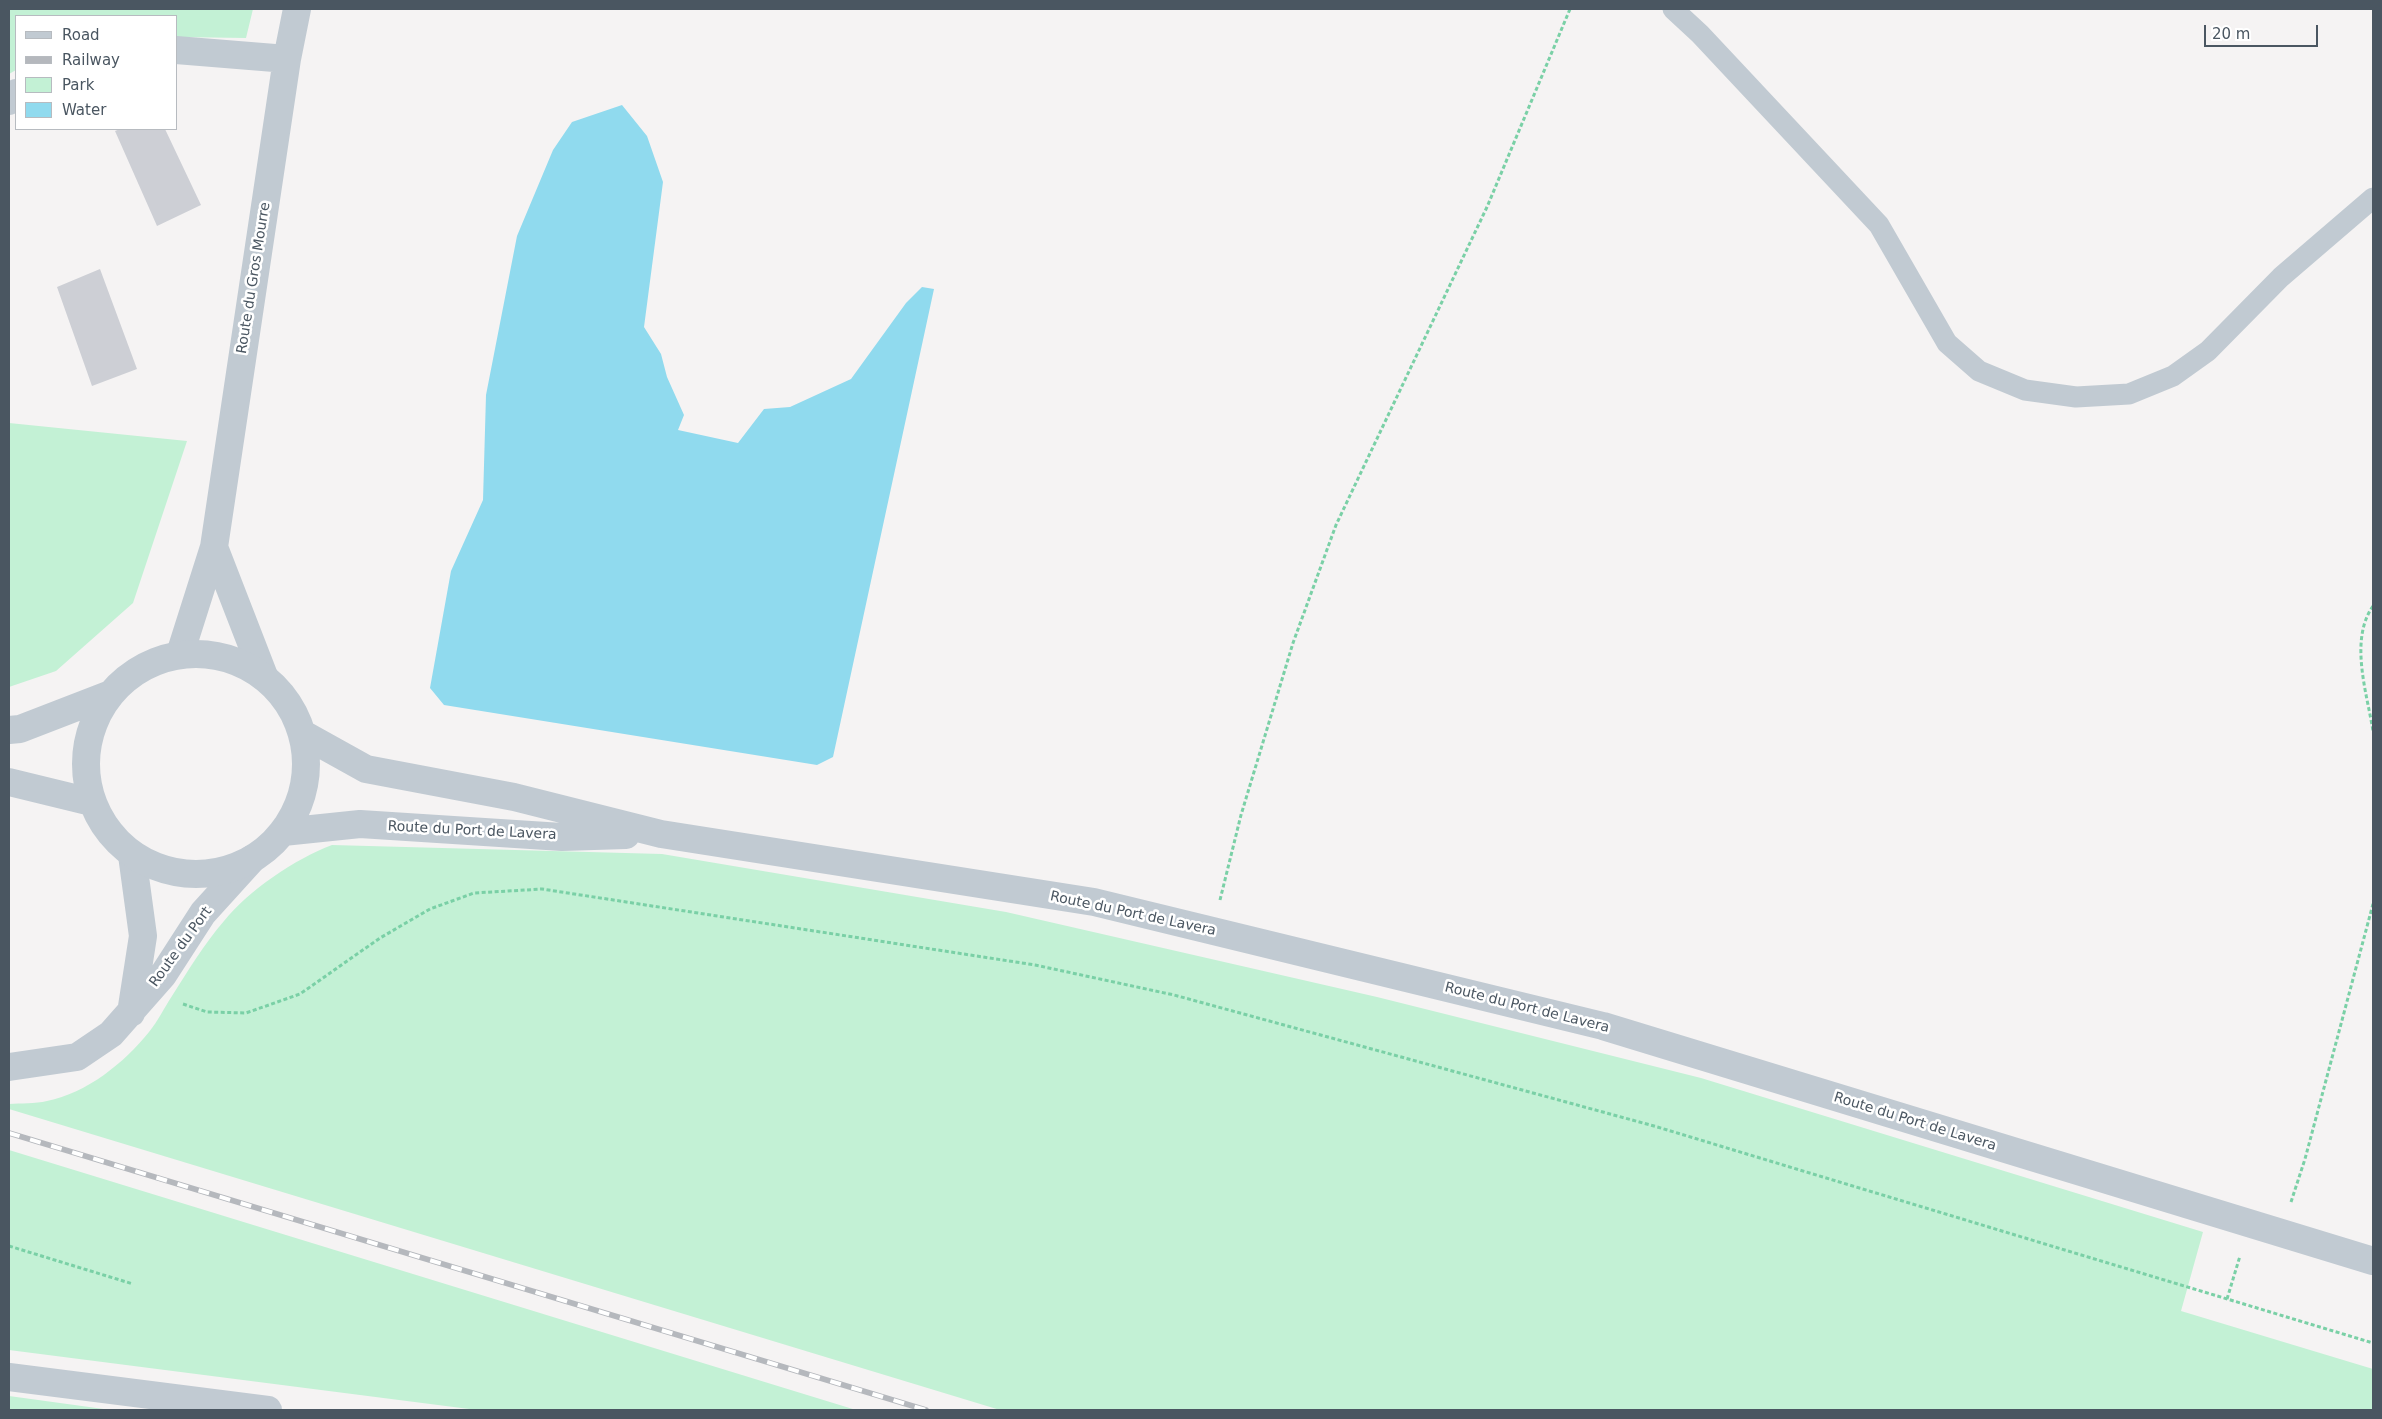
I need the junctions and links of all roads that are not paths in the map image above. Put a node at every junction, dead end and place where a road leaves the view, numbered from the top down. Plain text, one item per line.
1 (297, 9) edge
2 (1674, 9) edge
3 (178, 50) edge
4 (287, 60) junction
5 (2373, 198) edge
6 (214, 547) junction
7 (180, 654) junction
8 (264, 676) junction
9 (108, 695) junction
10 (9, 730) edge
11 (303, 734) junction
12 (9, 782) edge
13 (91, 802) junction
14 (284, 832) junction
15 (661, 834) junction
16 (132, 855) junction
17 (252, 859) junction
18 (131, 1013) junction
19 (9, 1067) edge
20 (2373, 1261) edge
21 (9, 1377) edge
22 (268, 1410) edge

1 - 4 street, Route du Gros Mourre
2 - 5 lane
3 - 4 street
4 - 6 street, Route du Gros Mourre
6 - 7 street, Route du Gros Mourre
6 - 8 street, Route du Gros Mourre
7 - 8 street
7 - 9 street
8 - 11 street
9 - 10 street
9 - 13 street
11 - 14 street
11 - 15 street, Route du Port de Lavera
12 - 13 street
13 - 16 street
14 - 15 street, Route du Port de Lavera
14 - 17 street
15 - 20 street, Route du Port de Lavera
16 - 17 street
16 - 18 street, Route du Port
17 - 18 street, Route du Port
18 - 19 street, Route du Port
21 - 22 street

